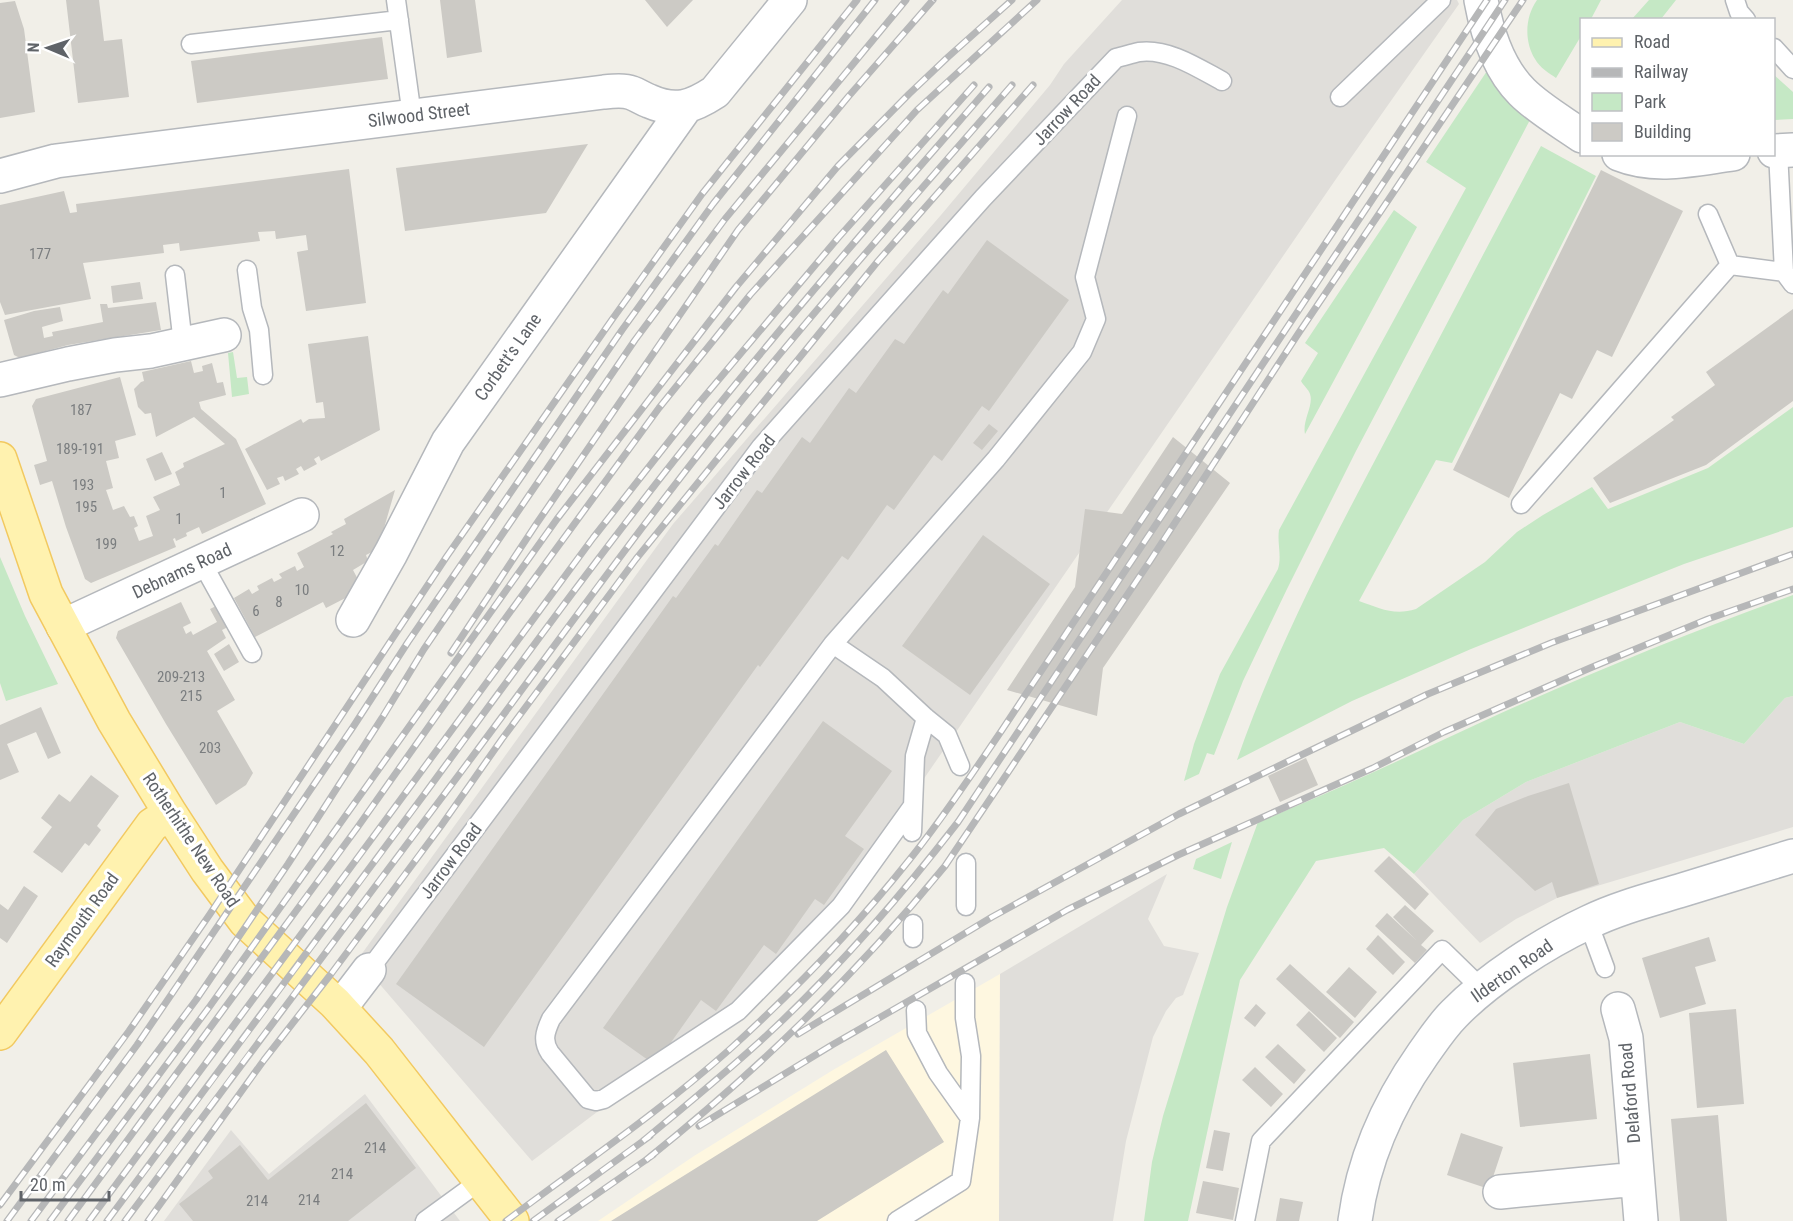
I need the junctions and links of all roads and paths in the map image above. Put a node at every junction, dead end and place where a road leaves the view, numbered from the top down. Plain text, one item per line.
1 (396, 0) edge
2 (790, 0) edge
3 (1441, 0) edge
4 (1481, 0) edge
5 (1735, 0) edge
6 (1744, 18) edge
7 (399, 20) junction
8 (191, 44) dead end
9 (1775, 50) edge
10 (1793, 69) edge
11 (1222, 81) dead end
12 (1340, 97) dead end
13 (685, 108) junction
14 (412, 116) junction
15 (1127, 116) dead end
16 (1580, 135) edge
17 (1781, 150) edge
18 (1626, 156) edge
19 (1716, 156) edge
20 (0, 176) edge
21 (1708, 214) dead end
22 (1730, 265) junction
23 (247, 270) dead end
24 (175, 275) dead end
25 (1788, 278) edge
26 (241, 332) junction
27 (183, 344) junction
28 (263, 375) dead end
29 (0, 380) edge
30 (0, 459) edge
31 (1521, 504) dead end
32 (302, 515) dead end
33 (201, 561) junction
34 (353, 620) dead end
35 (63, 626) junction
36 (833, 644) junction
37 (252, 653) dead end
38 (926, 718) junction
39 (960, 766) dead end
40 (912, 807) junction
41 (170, 813) junction
42 (912, 832) dead end
43 (1793, 856) edge
44 (966, 863) dead end
45 (966, 906) dead end
46 (1588, 922) junction
47 (1605, 968) dead end
48 (369, 970) joint
49 (965, 983) dead end
50 (1482, 989) junction
51 (340, 1008) junction
52 (1617, 1009) dead end
53 (916, 1010) dead end
54 (0, 1033) edge
55 (970, 1118) junction
56 (1637, 1179) junction
57 (480, 1181) junction
58 (1500, 1192) dead end
59 (425, 1221) edge
60 (512, 1221) edge
61 (897, 1221) edge
62 (1245, 1221) edge
63 (1355, 1221) edge
64 (1641, 1221) edge

1 - 7 lane
2 - 13 street
3 - 12 lane
4 - 16 street
5 - 6 lane
7 - 8 lane
7 - 14 lane
9 - 10 lane
11 - 48 lane, Jarrow Road
13 - 14 street, Silwood Street
13 - 34 street, Corbett's Lane
14 - 20 street, Silwood Street
15 - 36 lane
17 - 25 lane
18 - 19 street
21 - 22 lane
22 - 25 lane
22 - 31 lane
23 - 26 lane
24 - 27 lane
26 - 27 street
26 - 28 lane
27 - 29 street
30 - 35 main road, Rotherhithe New Road
32 - 33 street, Debnams Road
33 - 35 street, Debnams Road
33 - 37 lane
35 - 41 main road, Rotherhithe New Road
36 - 38 lane
36 - 40 lane
38 - 39 lane
38 - 40 lane
40 - 42 lane
41 - 51 main road, Rotherhithe New Road
41 - 54 main road, Raymouth Road
43 - 46 street, Ilderton Road
44 - 45 lane
46 - 47 lane
46 - 50 street, Ilderton Road
48 - 51 street, Jarrow Road
49 - 55 lane
50 - 62 lane
50 - 63 street, Ilderton Road
51 - 57 main road, Rotherhithe New Road
52 - 56 street, Delaford Road
53 - 55 lane
55 - 61 lane
56 - 58 street
56 - 64 street, Delaford Road
57 - 59 lane
57 - 60 main road, Rotherhithe New Road

